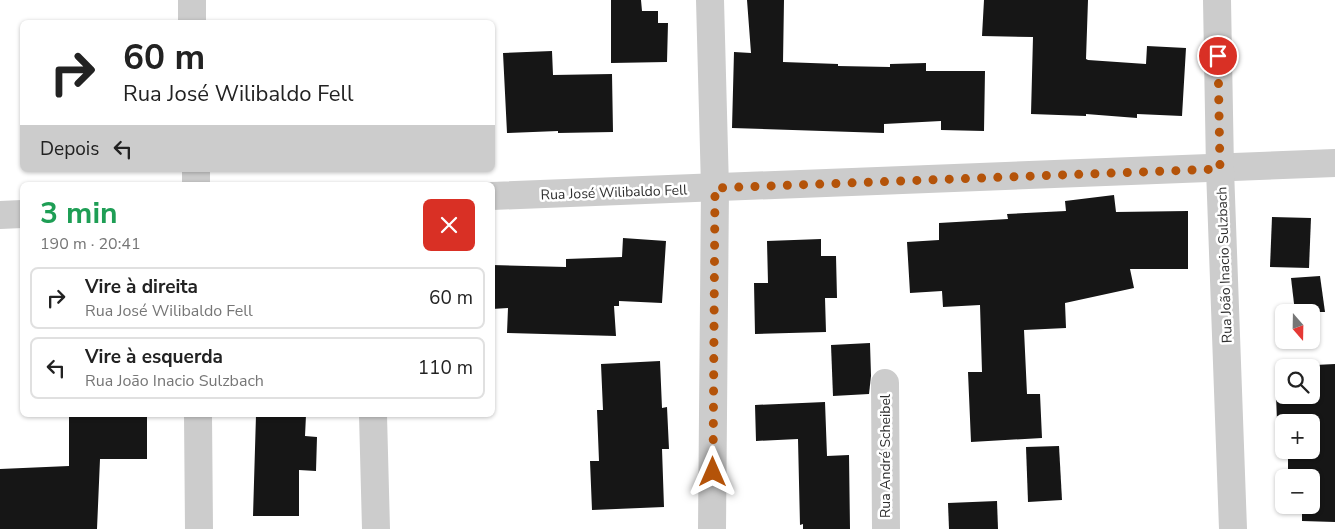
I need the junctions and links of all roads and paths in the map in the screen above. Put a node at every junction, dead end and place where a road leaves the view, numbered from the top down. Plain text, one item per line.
1 (192, 0) edge
2 (710, 0) edge
3 (1217, 0) edge
4 (192, 20) edge
5 (1335, 163) edge
6 (1220, 169) junction
7 (715, 188) junction
8 (495, 196) edge
9 (20, 214) edge
10 (0, 215) edge
11 (885, 383) dead end
12 (198, 417) edge
13 (372, 417) edge
14 (199, 529) edge
15 (376, 529) edge
16 (712, 529) edge
17 (886, 529) edge
18 (1233, 529) edge

1 - 4 street
2 - 7 street
3 - 6 street, Rua João Inacio Sulzbach
5 - 6 street, Rua José Wilibaldo Fell
6 - 7 street, Rua José Wilibaldo Fell
6 - 18 street, Rua João Inacio Sulzbach
7 - 8 street, Rua José Wilibaldo Fell
7 - 16 street
9 - 10 street
11 - 17 street, Rua André Scheibel
12 - 14 street
13 - 15 street

